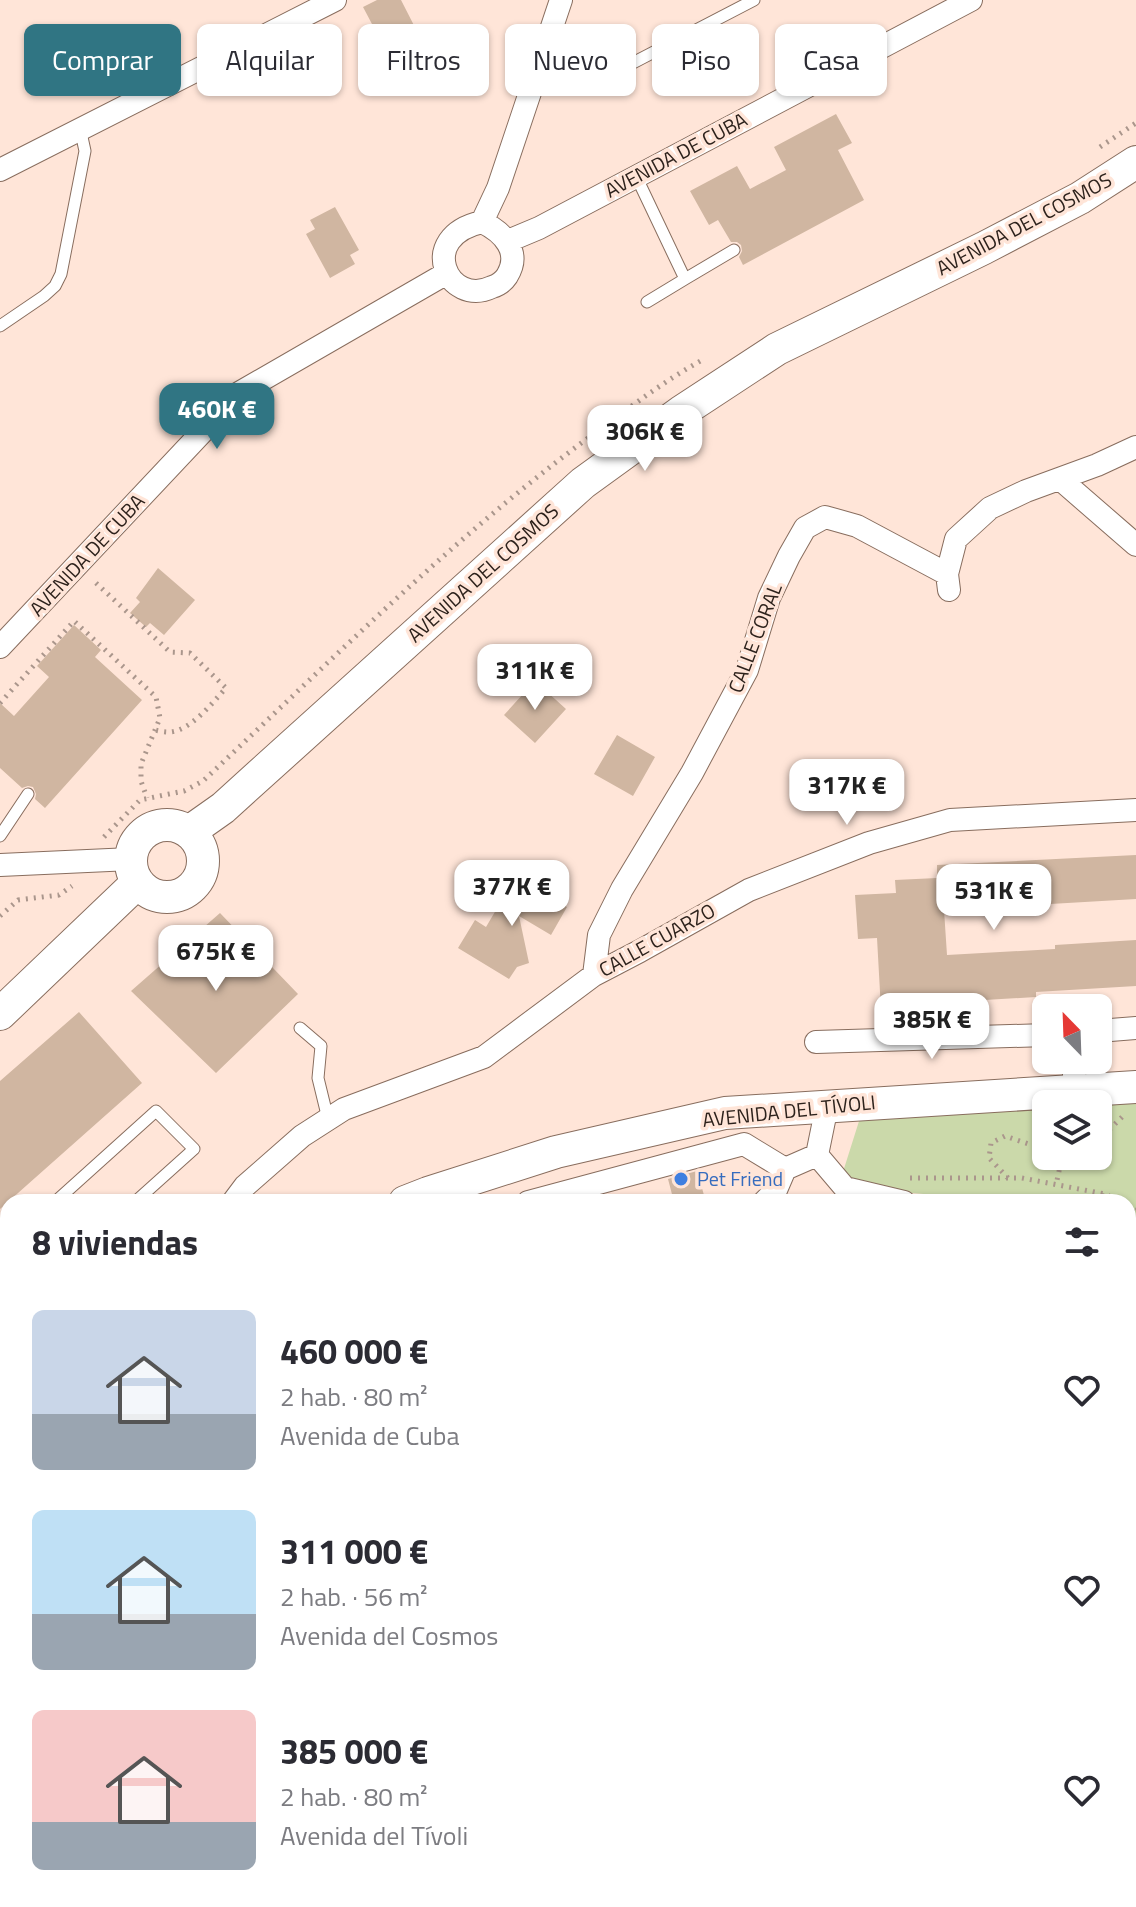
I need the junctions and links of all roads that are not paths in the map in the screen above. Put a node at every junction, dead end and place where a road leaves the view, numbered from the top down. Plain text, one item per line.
1 (335, 0) edge
2 (561, 0) edge
3 (754, 0) edge
4 (971, 0) edge
5 (636, 61) edge
6 (80, 128) junction
7 (1136, 162) edge
8 (0, 170) edge
9 (636, 176) junction
10 (482, 222) junction
11 (508, 241) junction
12 (734, 250) dead end
13 (447, 273) junction
14 (685, 279) junction
15 (647, 302) dead end
16 (0, 326) edge
17 (1136, 447) edge
18 (1060, 479) junction
19 (1136, 545) edge
20 (0, 647) edge
21 (28, 794) dead end
22 (1136, 810) edge
23 (189, 832) junction
24 (0, 836) edge
25 (0, 865) edge
26 (134, 871) junction
27 (594, 975) junction
28 (0, 1014) edge
29 (300, 1028) dead end
30 (1136, 1028) edge
31 (1112, 1030) edge
32 (1032, 1035) edge
33 (816, 1042) dead end
34 (1074, 1075) edge
35 (1131, 1100) edge
36 (827, 1106) junction
37 (328, 1119) junction
38 (817, 1155) junction
39 (785, 1169) junction
40 (64, 1194) edge
41 (144, 1194) edge
42 (239, 1194) edge
43 (425, 1194) edge
44 (558, 1194) edge
45 (772, 1194) edge
46 (870, 1194) edge

1 - 6 street
2 - 10 street
3 - 5 lane
4 - 9 street, AVENIDA DE CUBA
6 - 8 street
6 - 16 lane
7 - 23 street, AVENIDA DEL COSMOS
9 - 11 street, AVENIDA DE CUBA
9 - 14 lane
10 - 11 street
10 - 13 street
11 - 13 street
12 - 14 lane
13 - 20 street, AVENIDA DE CUBA
14 - 15 lane
17 - 18 street
18 - 19 street
18 - 27 street, CALLE CORAL
21 - 24 lane
22 - 27 street, CALLE CUARZO
23 - 26 street
23 - 26 street
25 - 26 street
26 - 28 street
27 - 37 street, CALLE CUARZO
29 - 37 lane
30 - 31 street
32 - 33 street
34 - 35 street, AVENIDA DEL TÍVOLI
34 - 36 street, AVENIDA DEL TÍVOLI
36 - 38 street
36 - 43 street, AVENIDA DEL TÍVOLI
37 - 42 street, CALLE CUARZO
38 - 39 street
38 - 46 street
39 - 44 street
39 - 45 street
40 - 41 lane

